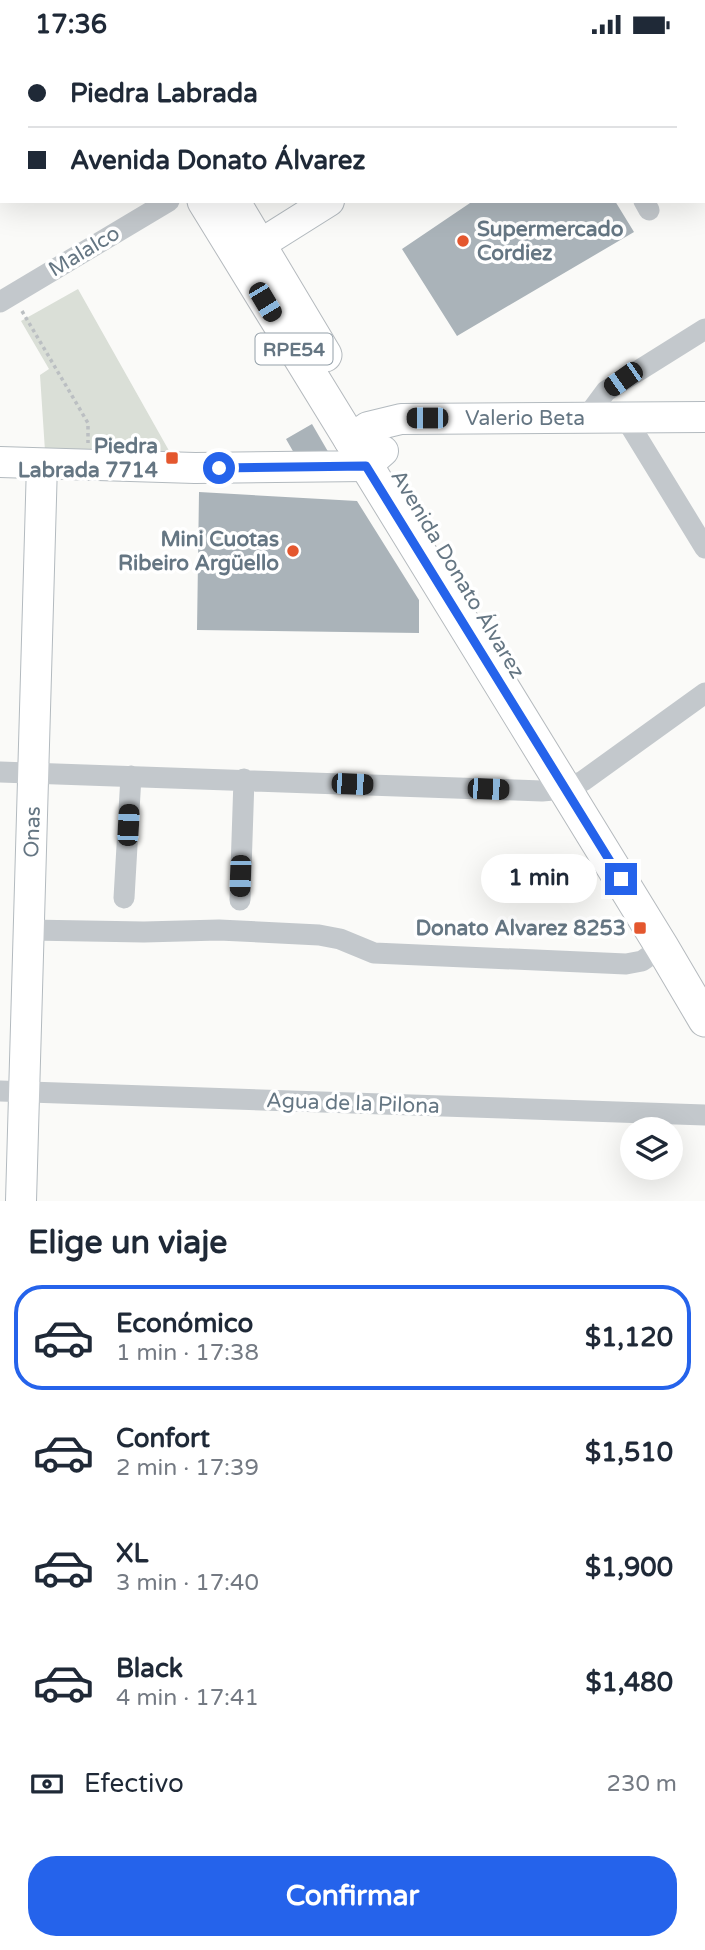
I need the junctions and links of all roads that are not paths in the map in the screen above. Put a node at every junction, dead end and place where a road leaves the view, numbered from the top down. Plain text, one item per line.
1 (166, 203) edge
2 (206, 203) edge
3 (234, 203) edge
4 (326, 203) edge
5 (249, 251) junction
6 (6, 298) edge
7 (705, 329) edge
8 (705, 417) edge
9 (586, 418) junction
10 (626, 419) junction
11 (366, 446) junction
12 (0, 462) edge
13 (42, 464) junction
14 (705, 548) edge
15 (705, 693) edge
16 (0, 772) edge
17 (34, 773) junction
18 (131, 776) junction
19 (244, 779) junction
20 (574, 785) junction
21 (124, 898) dead end
22 (240, 900) dead end
23 (29, 930) junction
24 (663, 947) junction
25 (705, 983) edge
26 (705, 1020) edge
27 (13, 1091) edge
28 (705, 1115) edge
29 (21, 1201) edge

1 - 6 street, Malalco
2 - 5 main road, Avenida Donato Álvarez / RPE54
3 - 5 main road, Avenida Donato Álvarez / RPE54
4 - 5 main road
5 - 11 main road, Avenida Donato Álvarez / RPE54
7 - 9 street
8 - 10 main road, Valerio Beta
9 - 10 main road, Valerio Beta
9 - 11 main road, Valerio Beta
10 - 14 street
11 - 13 main road, Valerio Beta
11 - 20 main road, Avenida Donato Álvarez / RPE54
12 - 13 main road, Valerio Beta
13 - 17 main road, Onas
15 - 20 street
16 - 17 street
17 - 18 street
17 - 23 main road, Onas
18 - 19 street
18 - 21 street
19 - 20 street
19 - 22 street
20 - 24 main road, Avenida Donato Álvarez / RPE54
20 - 25 main road, Avenida Donato Álvarez / RPE54
23 - 24 street
23 - 27 main road, Onas
24 - 26 main road, Avenida Donato Álvarez / RPE54
27 - 28 street, Agua de la Pilona
27 - 29 main road, Onas

